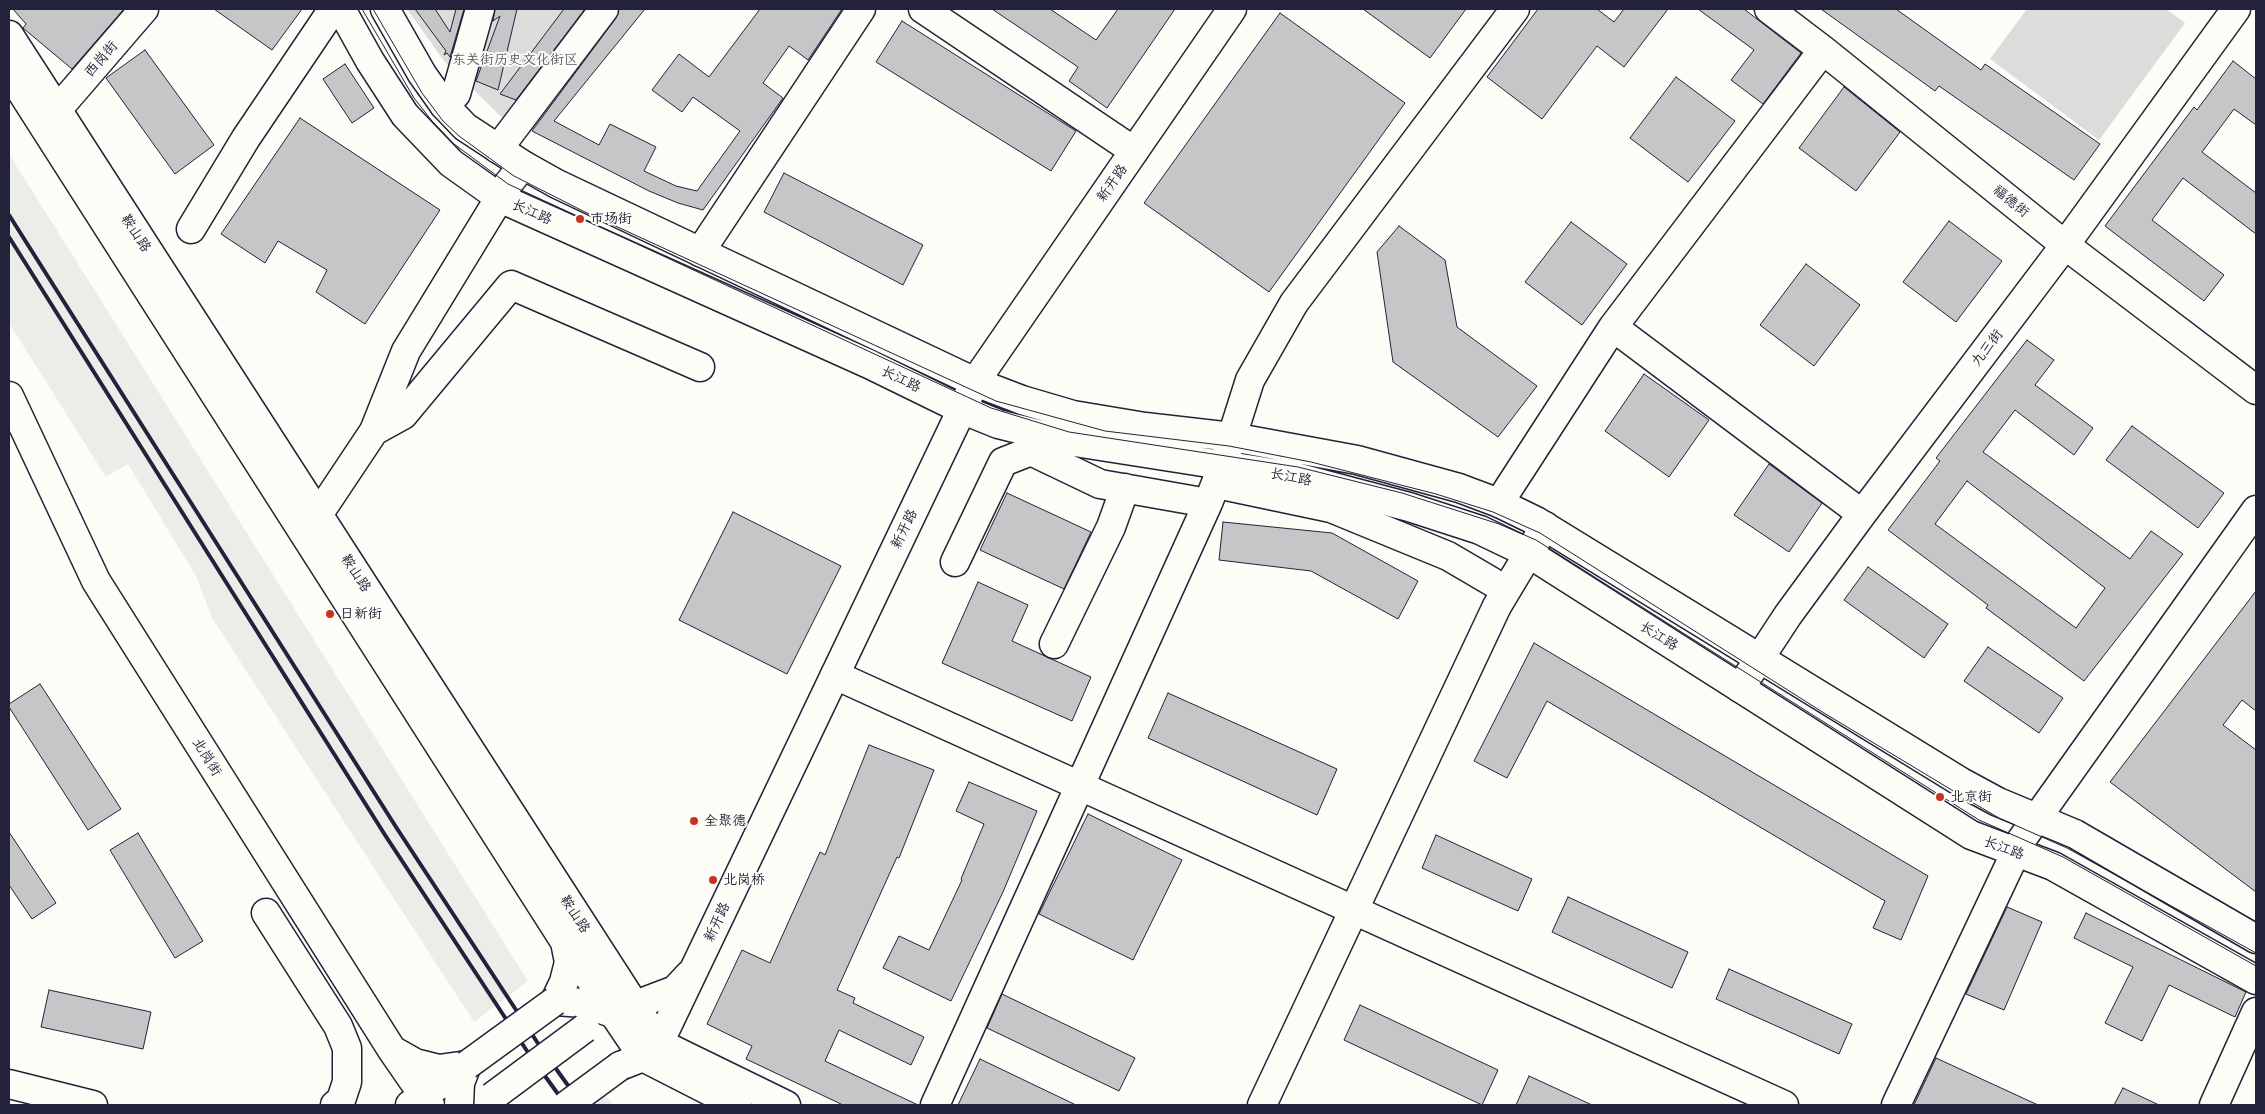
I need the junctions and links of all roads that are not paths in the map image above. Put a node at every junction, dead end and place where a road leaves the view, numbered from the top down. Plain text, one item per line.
1 (144, 9) edge
2 (333, 9) edge
3 (341, 9) edge
4 (385, 9) edge
5 (480, 9) edge
6 (604, 9) edge
7 (861, 9) edge
8 (923, 9) edge
9 (1232, 9) edge
10 (1515, 9) edge
11 (1769, 9) edge
12 (2236, 9) edge
13 (9, 35) edge
14 (1823, 50) junction
15 (9, 72) edge
16 (444, 106) junction
17 (57, 110) junction
18 (498, 149) junction
19 (1134, 151) junction
20 (523, 165) junction
21 (500, 198) junction
22 (191, 229) dead end
23 (2065, 244) junction
24 (700, 252) junction
25 (1613, 327) junction
26 (700, 367) dead end
27 (975, 382) junction
28 (2256, 390) edge
29 (9, 396) edge
30 (961, 410) junction
31 (374, 431) junction
32 (1232, 436) junction
33 (1216, 484) junction
34 (1125, 488) junction
35 (1499, 503) junction
36 (2256, 510) edge
37 (1862, 514) junction
38 (318, 515) junction
39 (1544, 526) junction
40 (1528, 553) junction
41 (955, 562) dead end
42 (1506, 590) junction
43 (1054, 644) dead end
44 (1759, 657) junction
45 (835, 675) junction
46 (1740, 688) junction
47 (1079, 786) junction
48 (2036, 818) junction
49 (2015, 853) junction
50 (1353, 910) junction
51 (266, 913) dead end
52 (2256, 939) edge
53 (565, 942) junction
54 (695, 968) junction
55 (2256, 980) edge
56 (555, 1001) junction
57 (623, 1010) junction
58 (2256, 1012) edge
59 (392, 1050) junction
60 (641, 1056) junction
61 (467, 1065) junction
62 (9, 1084) edge
63 (421, 1102) edge
64 (486, 1102) edge
65 (9, 1104) edge
66 (14, 1105) edge
67 (94, 1105) edge
68 (335, 1105) edge
69 (459, 1105) edge
70 (567, 1105) edge
71 (737, 1105) edge
72 (786, 1105) edge
73 (935, 1105) edge
74 (1262, 1105) edge
75 (1784, 1105) edge
76 (1896, 1105) edge
77 (2214, 1105) edge

1 - 17 main road, 西岗街
2 - 22 main road
3 - 21 main road, 长江路
4 - 16 main road, 长江路
5 - 16 main road
6 - 18 main road
7 - 24 main road
8 - 19 main road
9 - 19 main road, 新开路
10 - 32 main road
11 - 14 main road, 福德街
12 - 23 main road, 九三街
13 - 17 main road, 鞍山路
14 - 23 main road, 福德街
14 - 25 main road
15 - 53 main road, 鞍山路
16 - 18 main road, 长江路
17 - 38 main road, 鞍山路
18 - 20 main road, 长江路
19 - 27 main road, 新开路
20 - 21 main road
20 - 24 main road, 长江路
21 - 30 main road, 长江路
21 - 31 main road
23 - 28 main road, 福德街
23 - 37 main road, 九三街
24 - 27 main road, 长江路
25 - 35 main road
25 - 37 main road
26 - 31 main road
27 - 30 main road, 新开路
27 - 32 main road, 长江路
29 - 59 main road, 北岗街
30 - 33 main road, 长江路
30 - 45 main road, 新开路
31 - 38 main road
32 - 33 main road
32 - 35 main road, 长江路
33 - 34 main road
33 - 40 main road, 长江路
33 - 42 main road
33 - 47 main road
34 - 41 main road
34 - 43 main road
35 - 39 main road, 长江路
36 - 48 main road
37 - 44 main road, 九三街
38 - 57 main road, 鞍山路
39 - 40 main road
39 - 44 main road, 长江路
40 - 42 main road
40 - 46 main road, 长江路
42 - 50 main road
44 - 46 main road, 九三街
44 - 48 main road, 长江路
45 - 47 main road
45 - 54 main road, 新开路
46 - 49 main road, 长江路
47 - 50 main road
47 - 73 main road
48 - 49 main road
48 - 52 main road, 长江路
49 - 55 main road, 长江路
49 - 76 main road
50 - 74 main road
50 - 75 main road
51 - 68 main road
53 - 56 main road, 鞍山路
53 - 57 main road
54 - 57 main road
54 - 60 main road, 新开路
56 - 57 main road
56 - 61 main road, bridge
57 - 60 main road, 鞍山路
57 - 64 main road, bridge
58 - 77 main road
59 - 61 main road
59 - 63 main road, 北岗街
60 - 70 main road, bridge
60 - 71 main road
60 - 72 main road, 鞍山路
61 - 63 main road
61 - 69 main road
62 - 67 main road
65 - 66 main road

